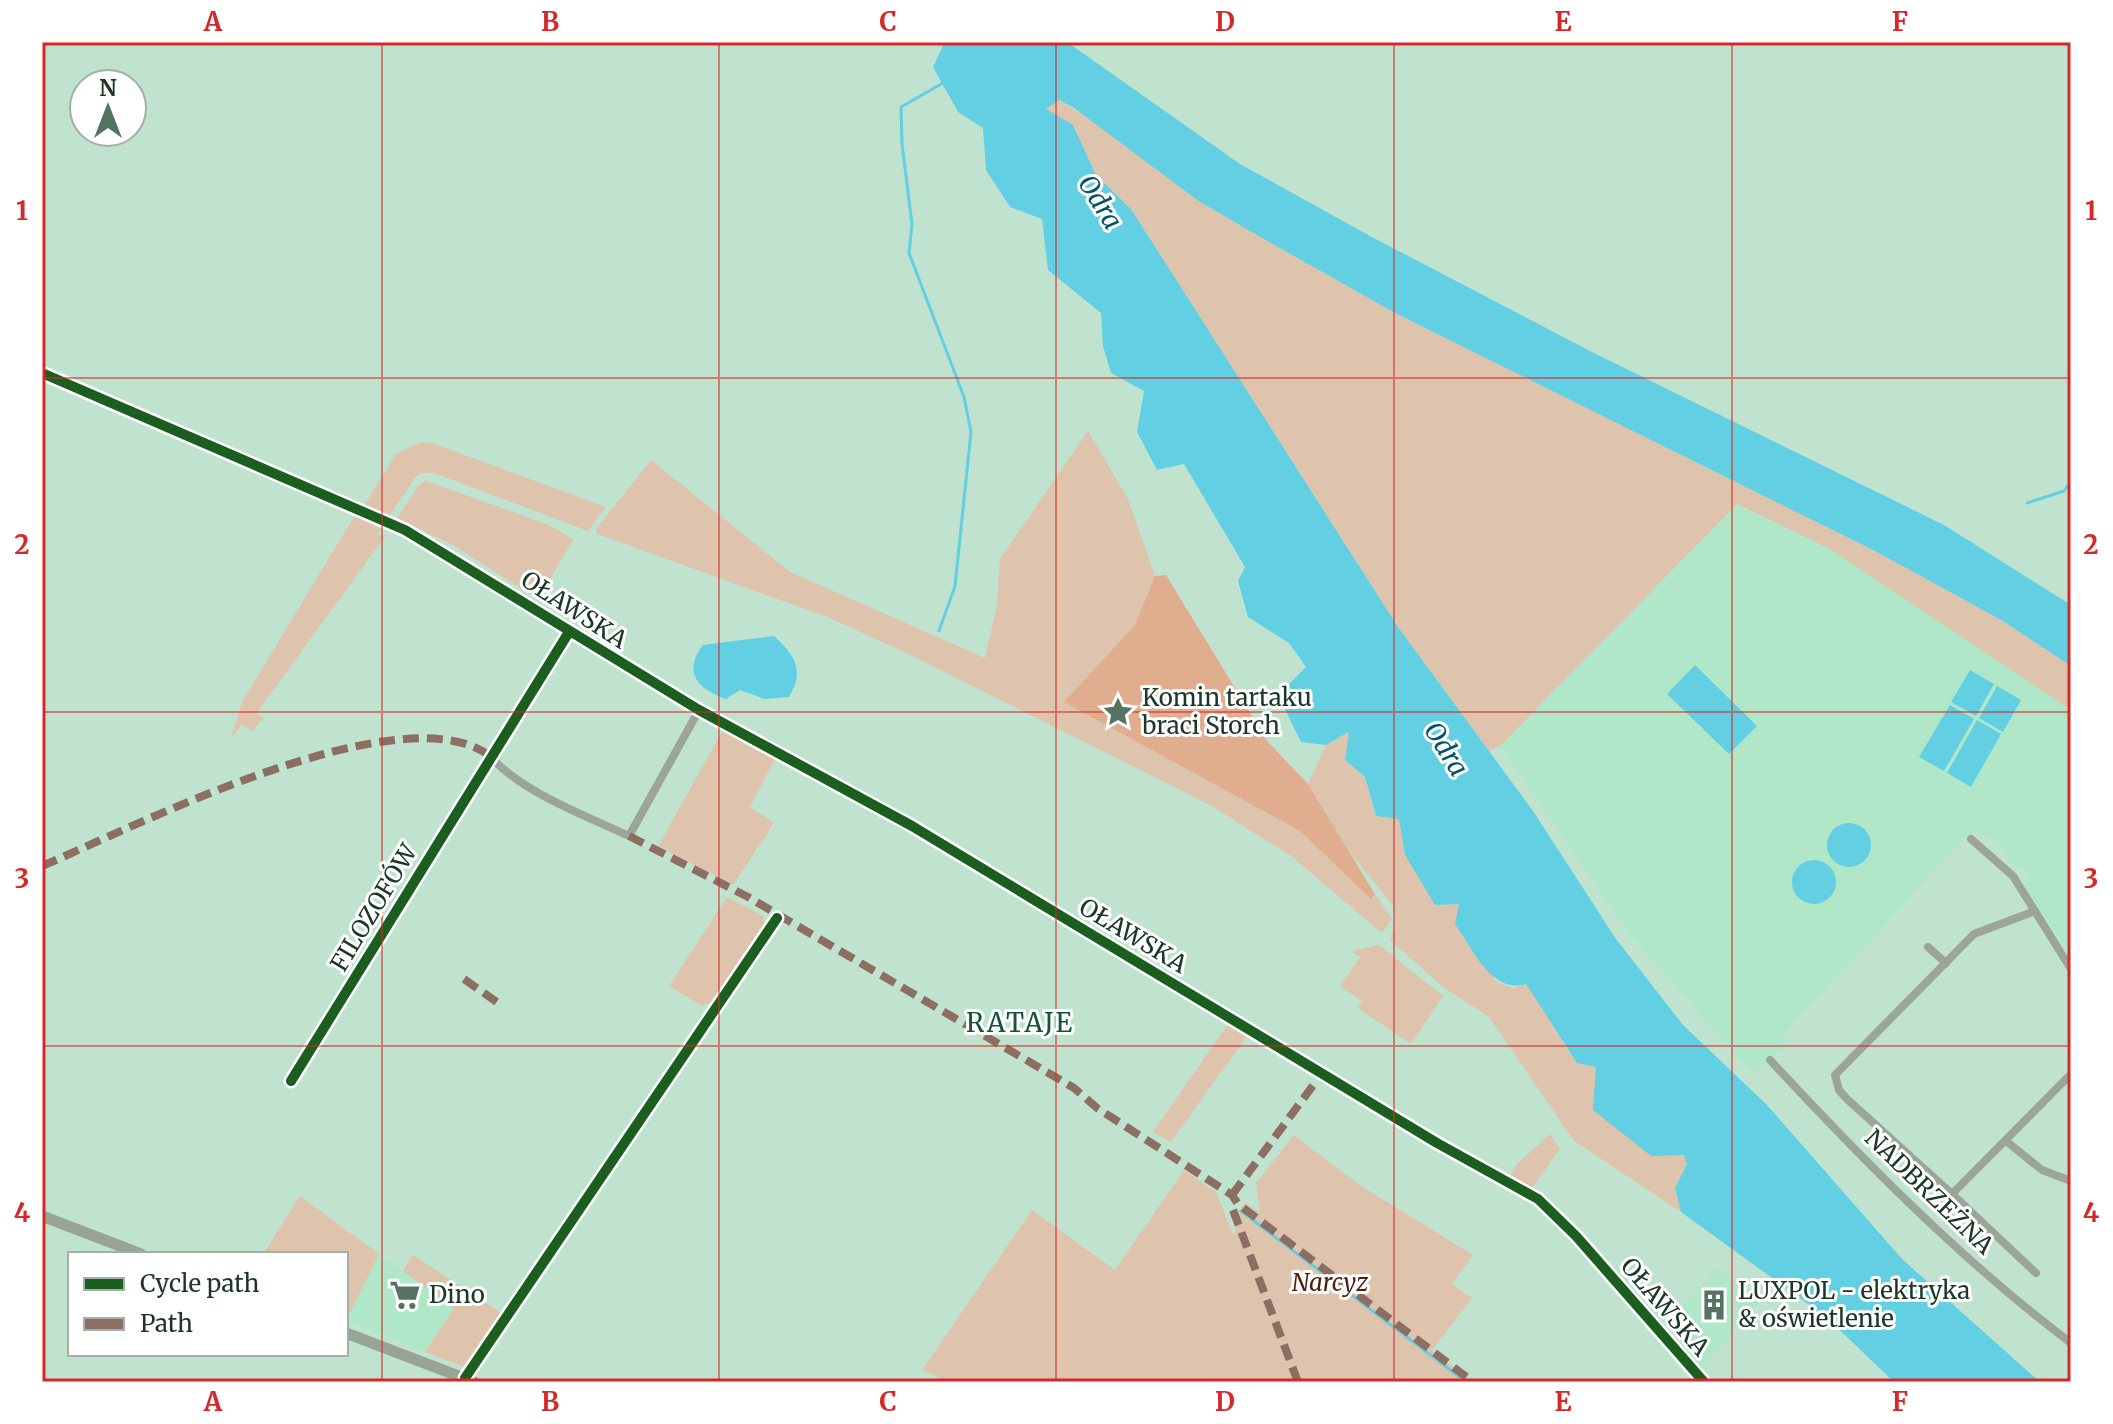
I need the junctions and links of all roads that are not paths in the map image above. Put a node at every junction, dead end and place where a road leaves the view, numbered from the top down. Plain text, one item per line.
1 (42, 373) edge
2 (569, 632) junction
3 (699, 710) junction
4 (490, 756) junction
5 (1971, 839) dead end
6 (2035, 911) junction
7 (777, 918) dead end
8 (1928, 947) dead end
9 (1946, 963) junction
10 (2071, 969) edge
11 (1770, 1060) dead end
12 (2071, 1074) edge
13 (291, 1081) dead end
14 (2006, 1141) junction
15 (2071, 1181) edge
16 (1952, 1194) junction
17 (42, 1216) edge
18 (136, 1252) edge
19 (2036, 1273) dead end
20 (348, 1334) edge
21 (2071, 1343) edge
22 (470, 1380) edge
23 (1704, 1382) edge

1 - 2 street, OŁAWSKA
2 - 3 street, OŁAWSKA
2 - 4 street, FILOZOFÓW
3 - 4 street
3 - 23 street, OŁAWSKA
4 - 13 street, FILOZOFÓW
5 - 6 street
6 - 9 street
6 - 10 street
7 - 22 street
8 - 9 street
9 - 16 street
11 - 21 street, NADBRZEŻNA
12 - 14 street
14 - 15 street
14 - 16 street
16 - 19 street
17 - 18 street
20 - 22 street

